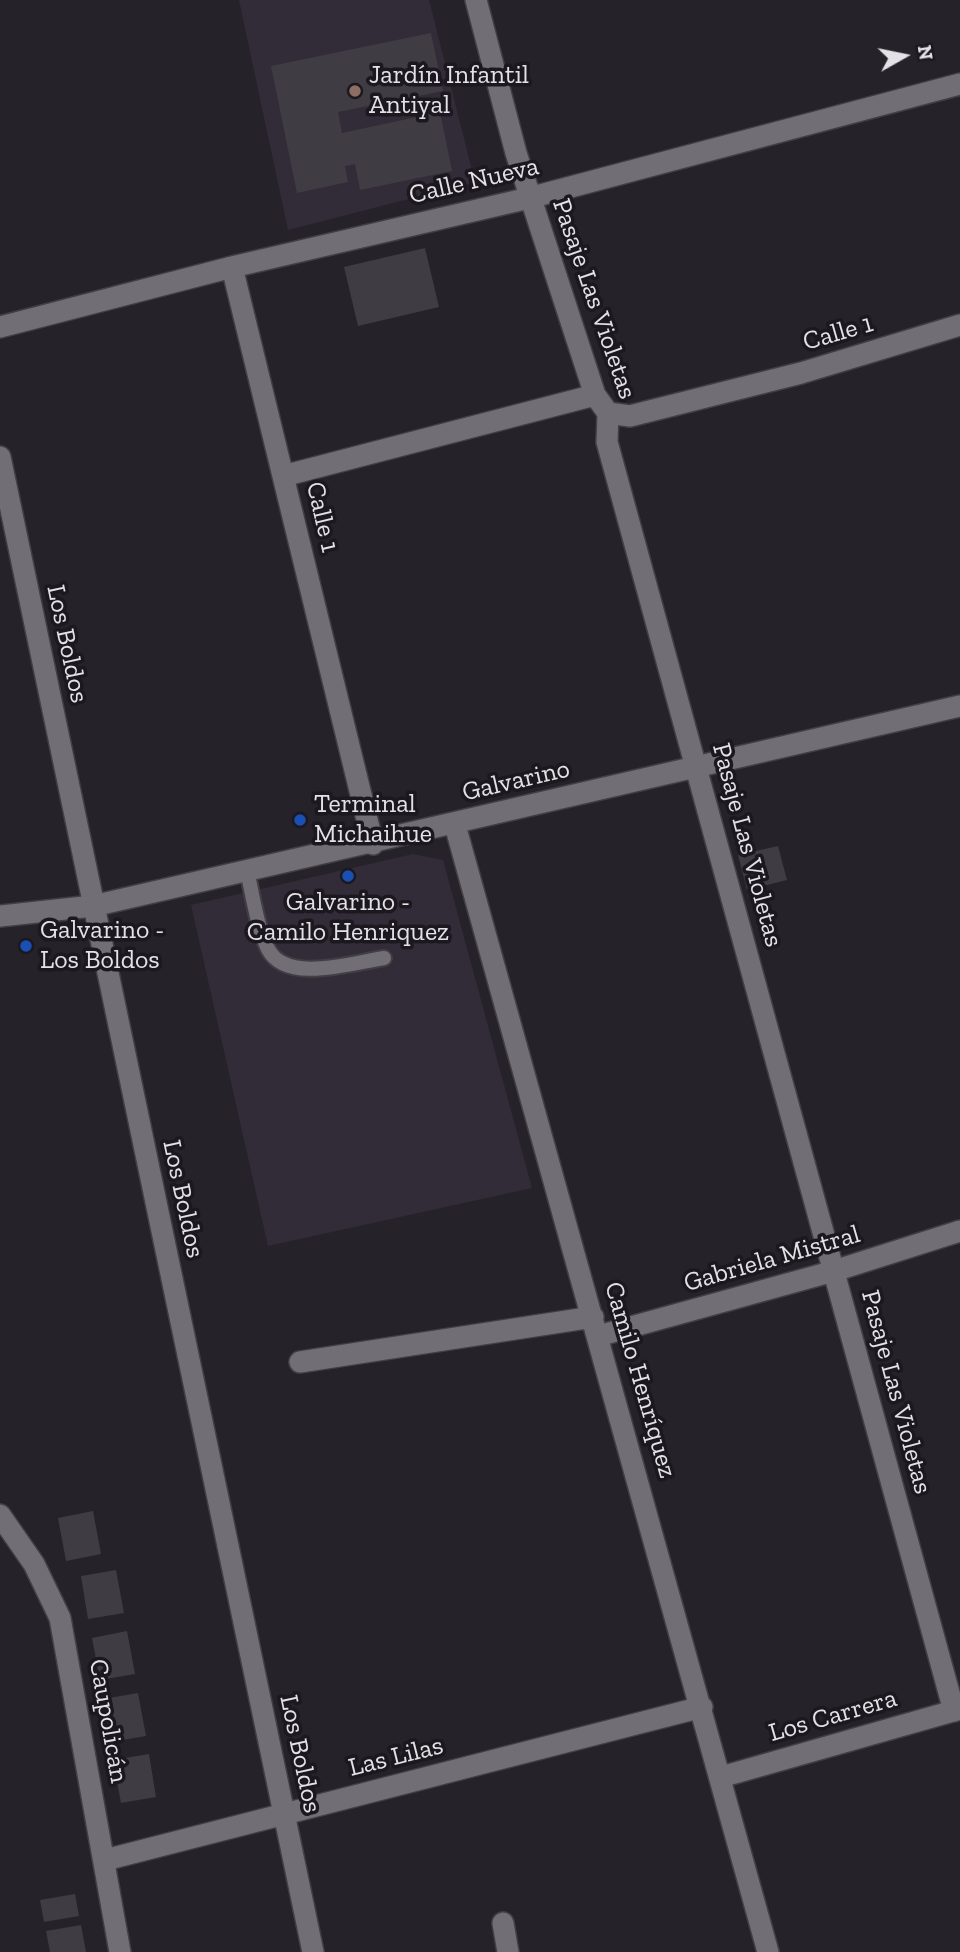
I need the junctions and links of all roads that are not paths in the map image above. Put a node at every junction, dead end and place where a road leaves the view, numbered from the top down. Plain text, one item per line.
1 (476, 0) edge
2 (960, 84) edge
3 (529, 198) junction
4 (232, 267) junction
5 (960, 325) edge
6 (0, 327) edge
7 (595, 395) junction
8 (608, 413) junction
9 (0, 457) edge
10 (283, 476) junction
11 (959, 708) edge
12 (697, 768) junction
13 (455, 825) junction
14 (373, 844) junction
15 (247, 871) junction
16 (93, 906) junction
17 (0, 916) edge
18 (384, 958) dead end
19 (960, 1231) edge
20 (834, 1271) junction
21 (595, 1327) junction
22 (300, 1362) dead end
23 (0, 1515) edge
24 (702, 1707) junction
25 (957, 1710) edge
26 (721, 1776) junction
27 (284, 1814) junction
28 (104, 1860) junction
29 (503, 1923) dead end
30 (120, 1952) edge
31 (313, 1952) edge
32 (508, 1952) edge
33 (768, 1952) edge

1 - 3 street, Pasaje Las Violetas
2 - 3 street, Calle Nueva
3 - 4 street, Calle Nueva
3 - 7 street, Pasaje Las Violetas
4 - 6 street, Calle Nueva
4 - 10 street
5 - 8 street, Calle 1
7 - 8 street, Pasaje Las Violetas
7 - 10 street, Calle 1
8 - 12 street, Pasaje Las Violetas
9 - 16 street, Los Boldos
10 - 14 street, Calle 1
11 - 12 street, Galvarino
12 - 13 street, Galvarino
12 - 20 street, Pasaje Las Violetas
13 - 14 street, Galvarino
13 - 21 street, Camilo Henríquez
14 - 15 street, Galvarino
15 - 16 street, Galvarino
15 - 18 lane
16 - 17 street, Galvarino
16 - 27 street, Los Boldos
19 - 20 street, Gabriela Mistral
20 - 21 street, Gabriela Mistral
20 - 25 street, Pasaje Las Violetas
21 - 22 street, Gabriela Mistral
21 - 24 street, Camilo Henríquez
23 - 28 street, Caupolicán
24 - 26 street, Camilo Henríquez
24 - 27 street, Las Lilas
25 - 26 street, Los Carrera
26 - 33 street, Camilo Henríquez
27 - 28 street, Las Lilas
27 - 31 street, Los Boldos
28 - 30 street, Caupolicán
29 - 32 street

